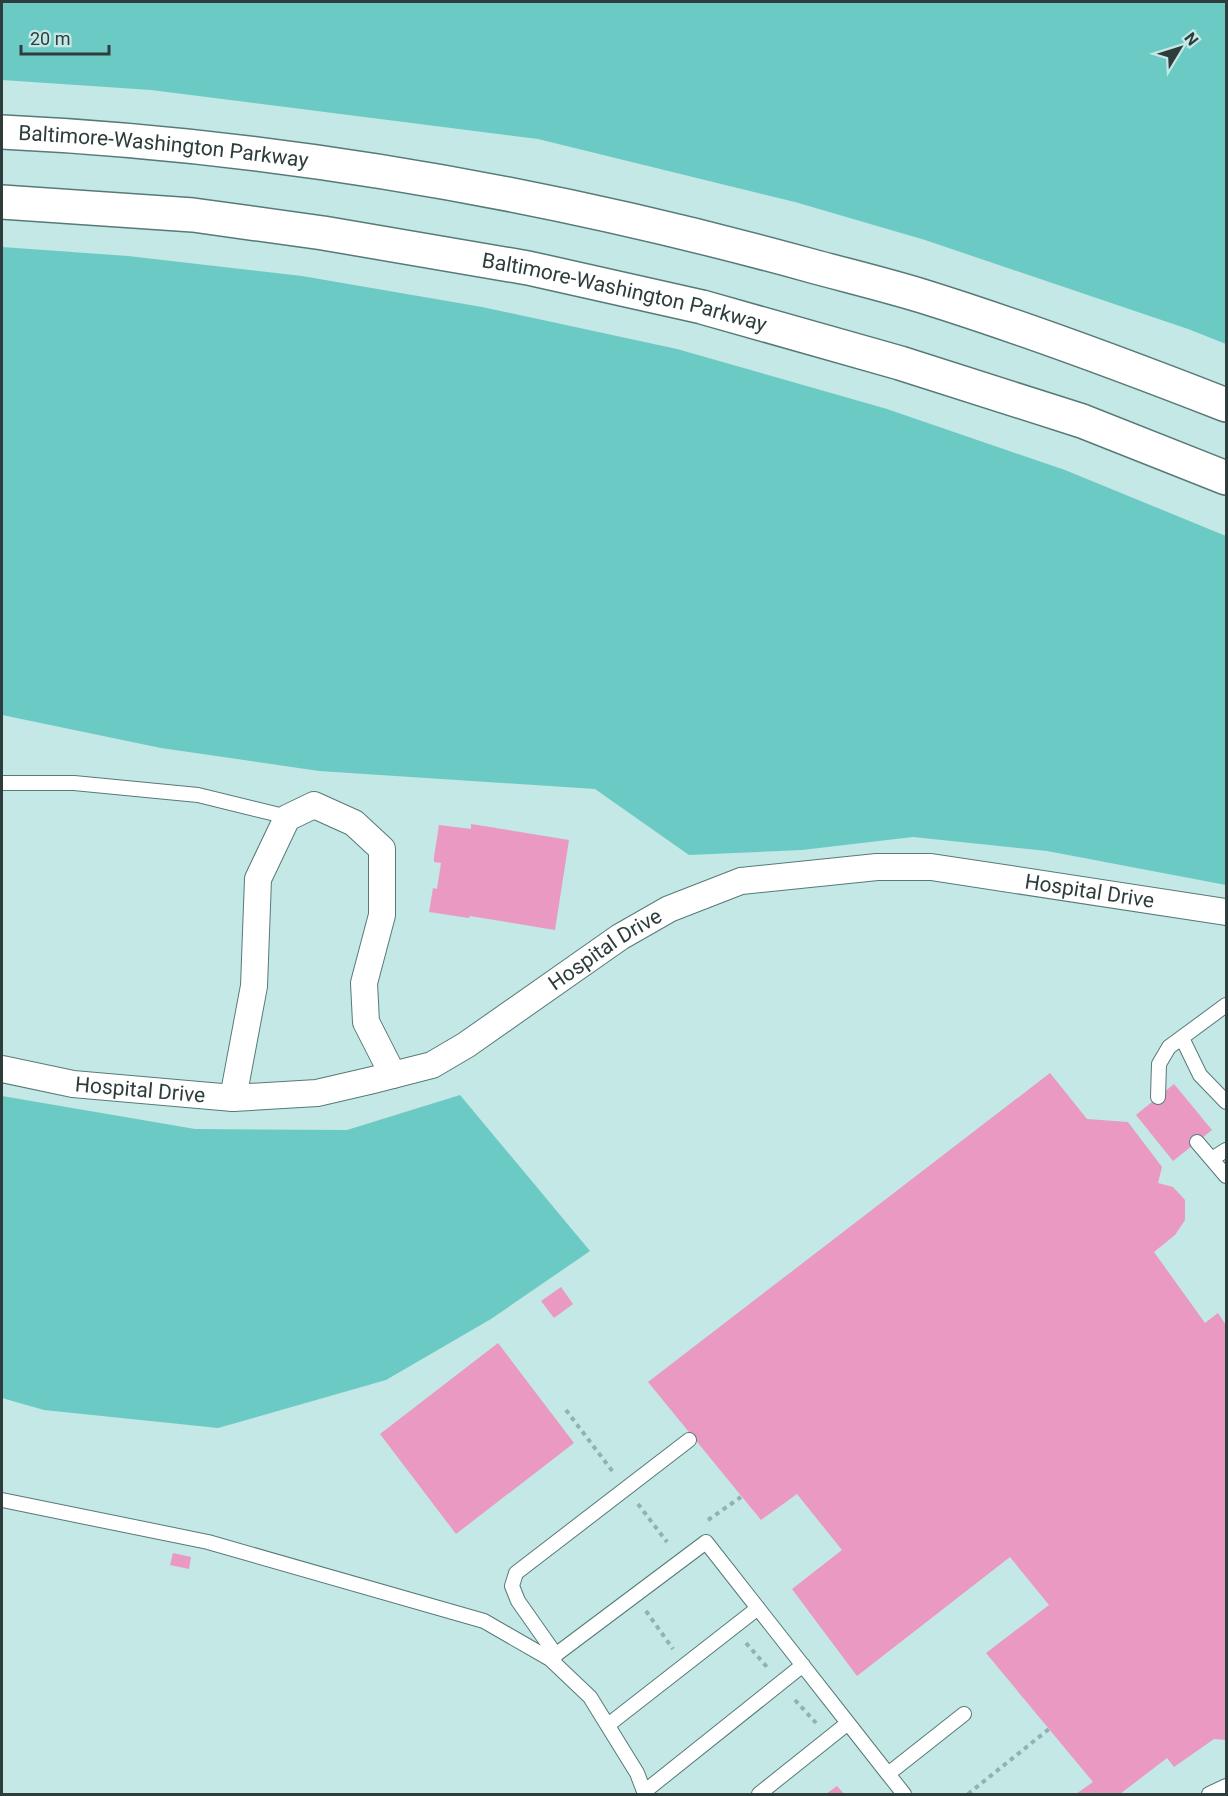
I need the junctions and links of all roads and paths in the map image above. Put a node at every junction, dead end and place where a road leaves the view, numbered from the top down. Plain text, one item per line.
1 (2, 132) edge
2 (2, 202) edge
3 (1227, 405) edge
4 (1227, 478) edge
5 (2, 783) edge
6 (288, 817) junction
7 (1227, 912) edge
8 (1227, 1005) edge
9 (1182, 1038) junction
10 (2, 1069) edge
11 (393, 1075) junction
12 (1158, 1097) dead end
13 (233, 1098) junction
14 (1227, 1102) edge
15 (1197, 1142) dead end
16 (1227, 1150) edge
17 (1212, 1159) junction
18 (1227, 1176) edge
19 (689, 1440) dead end
20 (2, 1500) edge
21 (758, 1608) junction
22 (553, 1657) junction
23 (803, 1665) junction
24 (964, 1714) dead end
25 (848, 1723) junction
26 (608, 1725) junction
27 (1049, 1729) dead end
28 (888, 1774) junction
29 (1227, 1786) edge
30 (645, 1793) edge
31 (759, 1794) edge
32 (904, 1794) edge
33 (968, 1794) edge
34 (1209, 1794) edge

1 - 3 highway, Baltimore-Washington Parkway
2 - 4 highway, Baltimore-Washington Parkway
5 - 6 lane
6 - 11 street
6 - 13 street
7 - 11 street, Hospital Drive
8 - 9 lane
9 - 12 lane
9 - 14 lane
10 - 13 street, Hospital Drive
11 - 13 street, Hospital Drive
15 - 17 lane
16 - 17 lane
17 - 18 lane
19 - 22 lane
20 - 22 lane
21 - 22 lane
21 - 23 lane
21 - 26 lane
22 - 26 lane
23 - 25 lane
23 - 30 lane
24 - 28 lane
25 - 28 lane
25 - 31 lane
26 - 30 lane
27 - 33 path
28 - 32 lane
29 - 34 lane

